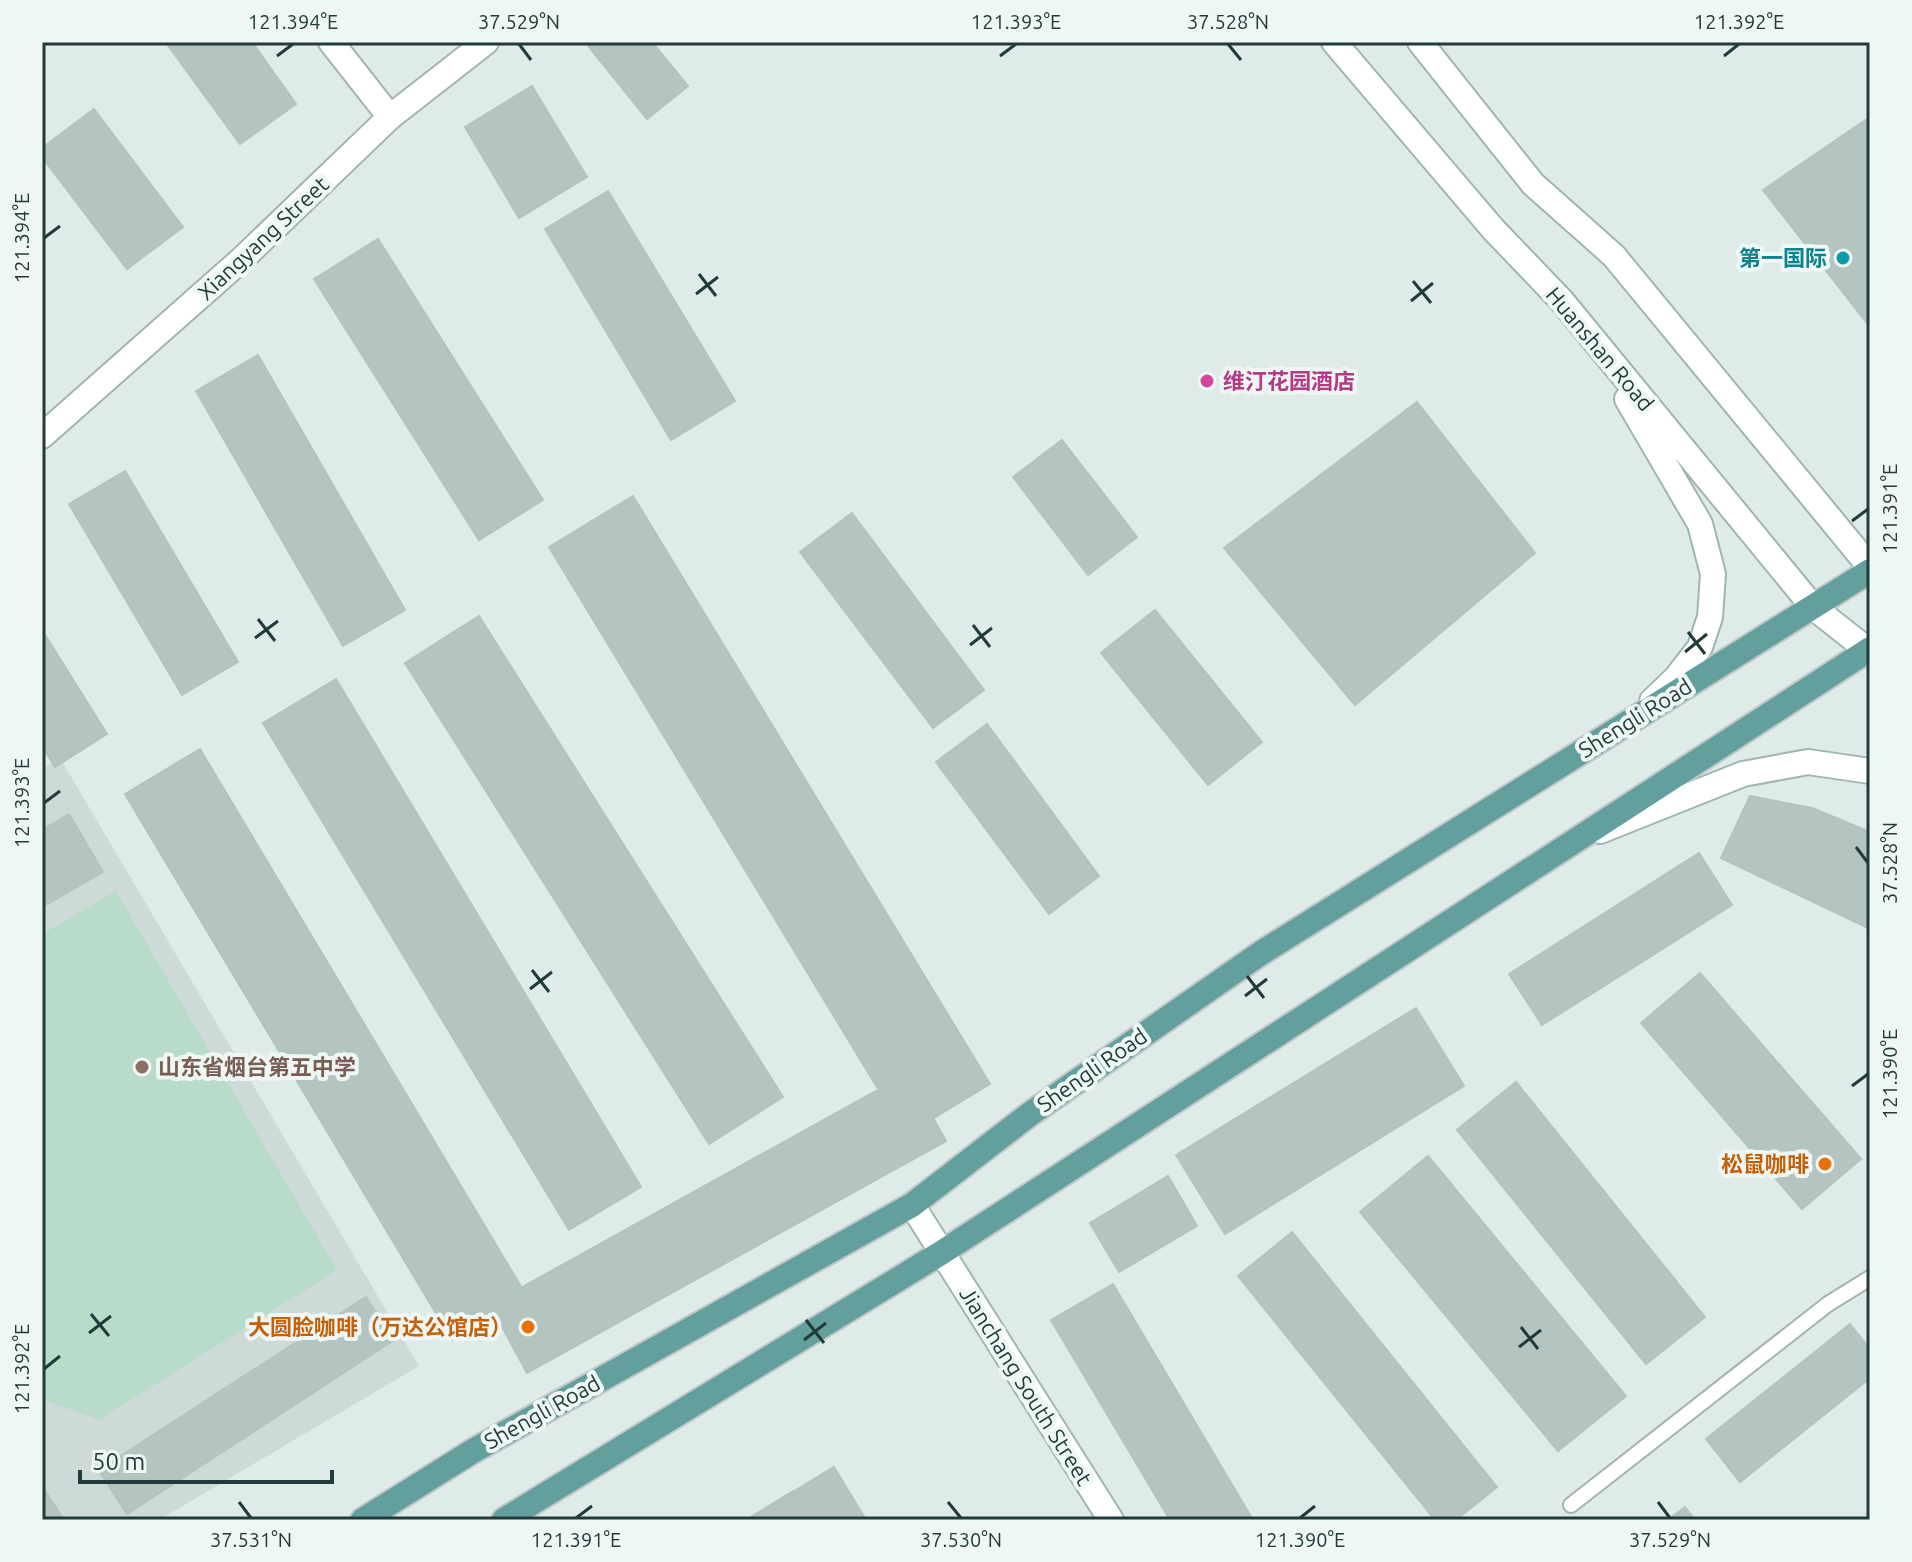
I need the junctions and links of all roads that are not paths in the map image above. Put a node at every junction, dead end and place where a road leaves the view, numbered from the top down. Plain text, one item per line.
1 (331, 42) edge
2 (486, 42) edge
3 (1334, 42) edge
4 (1420, 42) edge
5 (390, 117) junction
6 (1587, 332) junction
7 (42, 436) edge
8 (1870, 569) edge
9 (1813, 607) junction
10 (1869, 650) edge
11 (1631, 721) junction
12 (1870, 771) edge
13 (1571, 843) junction
14 (912, 1205) junction
15 (941, 1253) junction
16 (1870, 1278) edge
17 (1571, 1505) dead end
18 (363, 1520) edge
19 (504, 1520) edge
20 (1111, 1520) edge

1 - 5 main road
2 - 5 main road, Xiangyang Street
3 - 6 main road, Huanshan Road
4 - 8 main road
5 - 7 main road, Xiangyang Street
6 - 9 main road, Huanshan Road
6 - 11 main road
8 - 9 main road, Shengli Road
9 - 10 main road, Huanshan Road
9 - 11 main road, Shengli Road
10 - 13 main road
11 - 14 main road, Shengli Road
12 - 13 main road
13 - 15 main road
14 - 15 main road, Jianchang South Street
14 - 18 main road, Shengli Road
15 - 19 main road
15 - 20 main road, Jianchang South Street
16 - 17 lane

